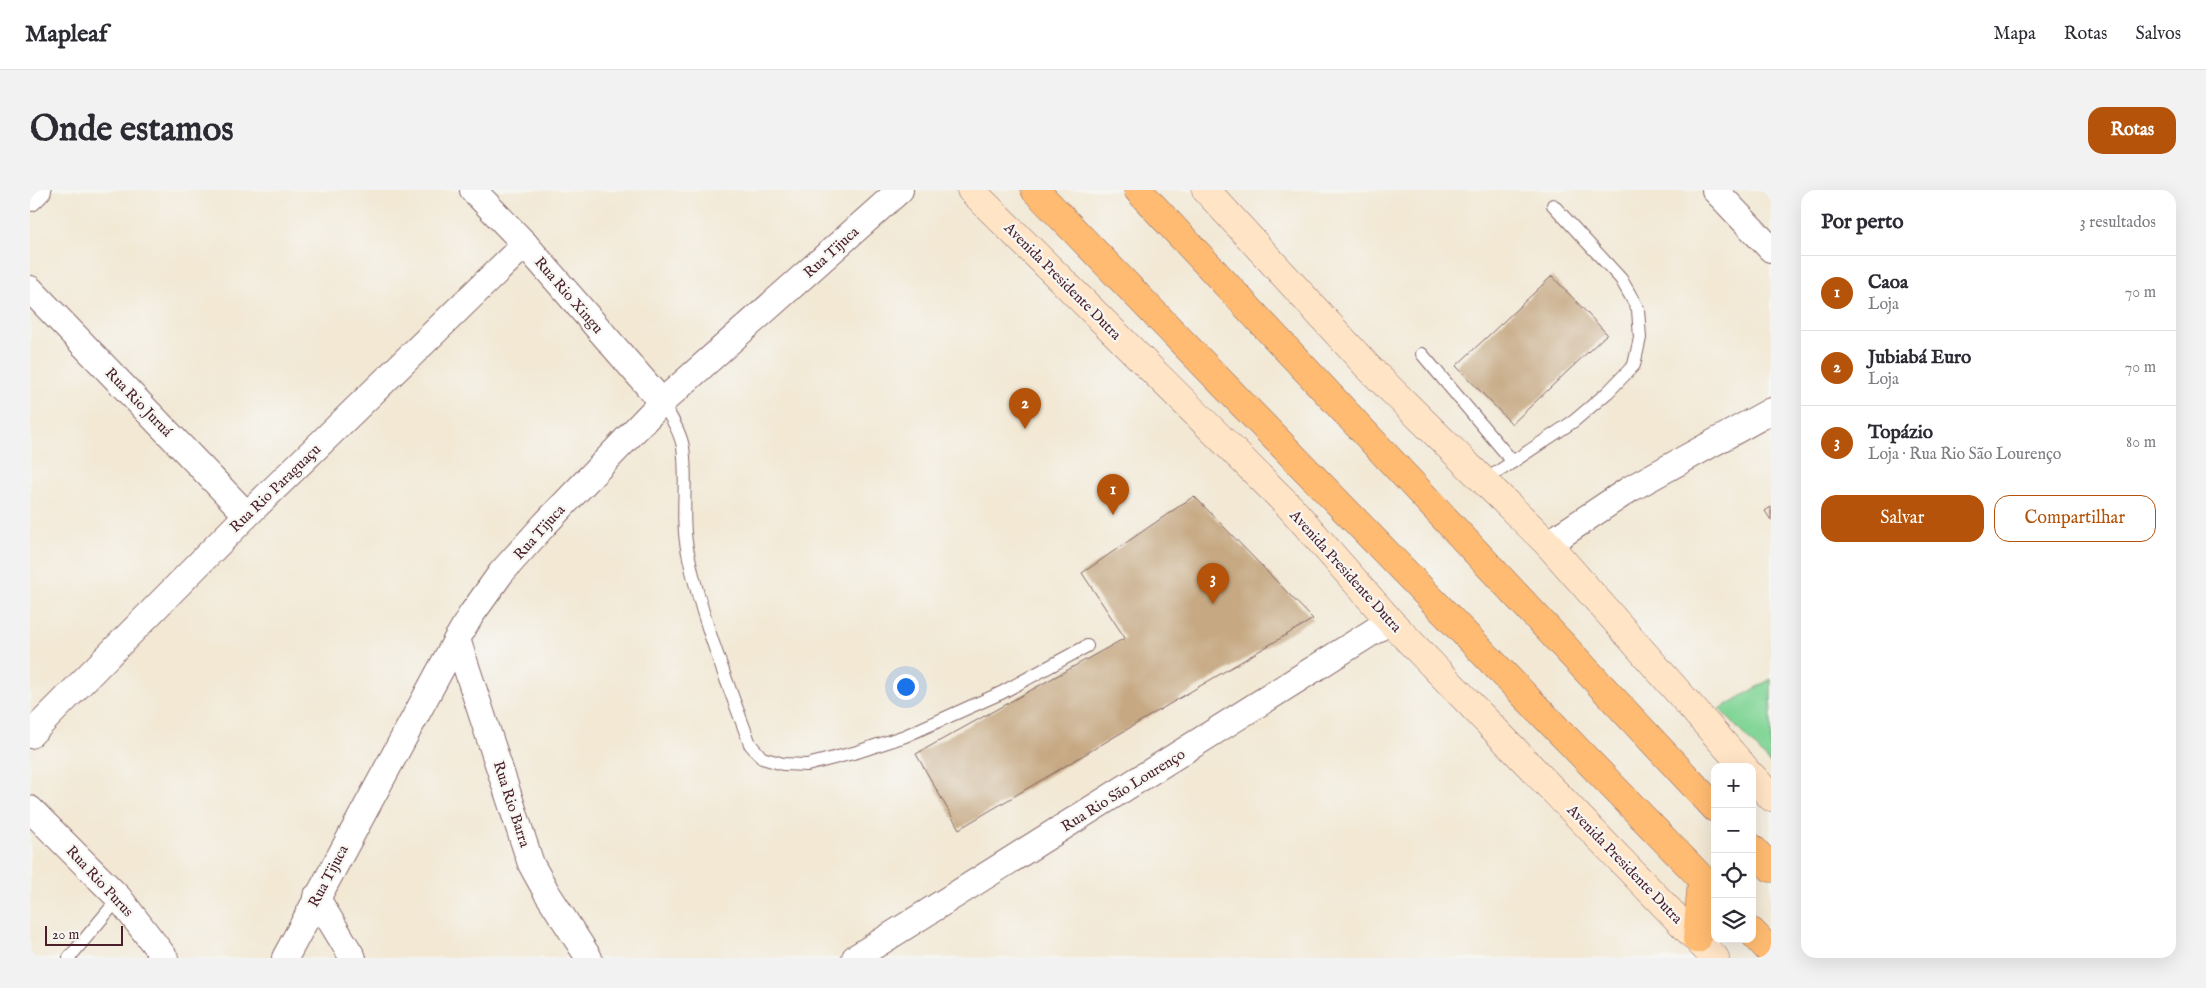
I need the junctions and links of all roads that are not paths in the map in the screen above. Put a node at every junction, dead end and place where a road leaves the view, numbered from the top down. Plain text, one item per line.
1 (38, 190) edge
2 (473, 190) edge
3 (900, 190) edge
4 (971, 190) edge
5 (1035, 190) edge
6 (1138, 190) edge
7 (1206, 190) edge
8 (1715, 190) edge
9 (30, 198) edge
10 (1553, 206) dead end
11 (525, 244) junction
12 (1771, 249) edge
13 (30, 289) edge
14 (1422, 354) dead end
15 (662, 402) junction
16 (1771, 411) edge
17 (1513, 462) junction
18 (1484, 481) junction
19 (248, 514) junction
20 (1548, 544) junction
21 (1390, 621) junction
22 (457, 639) junction
23 (1087, 646) dead end
24 (30, 735) edge
25 (1740, 763) edge
26 (1756, 780) edge
27 (1771, 797) edge
28 (1711, 804) edge
29 (30, 809) edge
30 (1756, 852) edge
31 (1771, 868) edge
32 (1709, 885) edge
33 (316, 897) junction
34 (119, 898) junction
35 (1756, 936) edge
36 (1706, 948) edge
37 (1771, 952) edge
38 (69, 958) edge
39 (165, 958) edge
40 (285, 958) edge
41 (353, 958) edge
42 (589, 958) edge
43 (855, 958) edge

1 - 9 street
2 - 11 street, Rua Rio Xingu
3 - 15 street, Rua Tijuca
4 - 21 street, Avenida Presidente Dutra
5 - 32 highway
6 - 28 highway
7 - 18 street
8 - 12 street
10 - 17 lane
11 - 15 street, Rua Rio Xingu
11 - 19 street, Rua Rio Paraguaçu
13 - 19 street, Rua Rio Juruá
14 - 17 lane
15 - 22 street, Rua Tijuca
15 - 23 lane
16 - 20 street
17 - 18 lane
18 - 20 street
19 - 24 street, Rua Rio Paraguaçu
20 - 25 street
21 - 36 street, Avenida Presidente Dutra
21 - 43 street, Rua Rio São Lourenço
22 - 33 street, Rua Tijuca
22 - 42 street, Rua Rio Barra
26 - 27 street
29 - 34 street, Rua Rio Purus
30 - 31 highway
32 - 36 highway
33 - 40 street, Rua Tijuca
33 - 41 street
34 - 38 lane
34 - 39 street, Rua Rio Purus
35 - 37 highway

